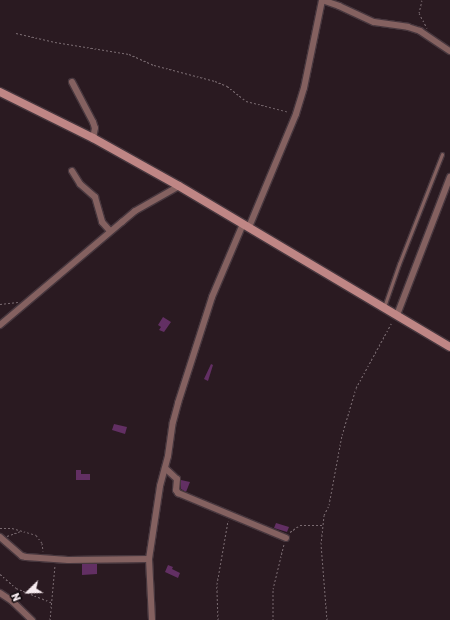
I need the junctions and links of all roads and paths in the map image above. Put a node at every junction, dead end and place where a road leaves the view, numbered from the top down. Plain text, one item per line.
1 (322, 0) edge
2 (422, 0) edge
3 (16, 33) dead end
4 (430, 38) junction
5 (450, 51) edge
6 (72, 82) dead end
7 (0, 92) edge
8 (296, 114) junction
9 (93, 138) junction
10 (442, 154) dead end
11 (72, 171) dead end
12 (450, 177) edge
13 (179, 186) junction
14 (246, 226) junction
15 (110, 231) junction
16 (26, 302) junction
17 (0, 304) edge
18 (384, 307) junction
19 (397, 315) junction
20 (0, 325) edge
21 (450, 348) edge
22 (165, 468) junction
23 (229, 515) junction
24 (322, 524) junction
25 (0, 528) edge
26 (22, 530) junction
27 (286, 538) junction
28 (1, 539) edge
29 (43, 558) junction
30 (55, 559) junction
31 (149, 559) junction
32 (0, 574) edge
33 (0, 593) edge
34 (51, 602) junction
35 (32, 620) edge
36 (50, 620) edge
37 (152, 620) edge
38 (218, 620) edge
39 (273, 620) edge
40 (327, 620) edge

1 - 4 street
1 - 8 street
2 - 4 path
3 - 8 path
4 - 5 street
6 - 9 street
7 - 9 street
8 - 14 street
9 - 13 street
10 - 18 lane
11 - 15 street
12 - 19 street
13 - 14 street
13 - 15 street
14 - 18 street
14 - 22 street
15 - 16 street
16 - 17 path
16 - 20 street
18 - 19 street
19 - 21 street
19 - 24 path
22 - 23 street
22 - 31 street
23 - 27 street
23 - 38 path
24 - 27 path
24 - 40 path
25 - 26 path
26 - 28 path
26 - 29 path
27 - 39 path
28 - 29 street
29 - 30 street
30 - 31 street
30 - 34 path
31 - 37 street
32 - 34 path
33 - 35 street
34 - 36 path

